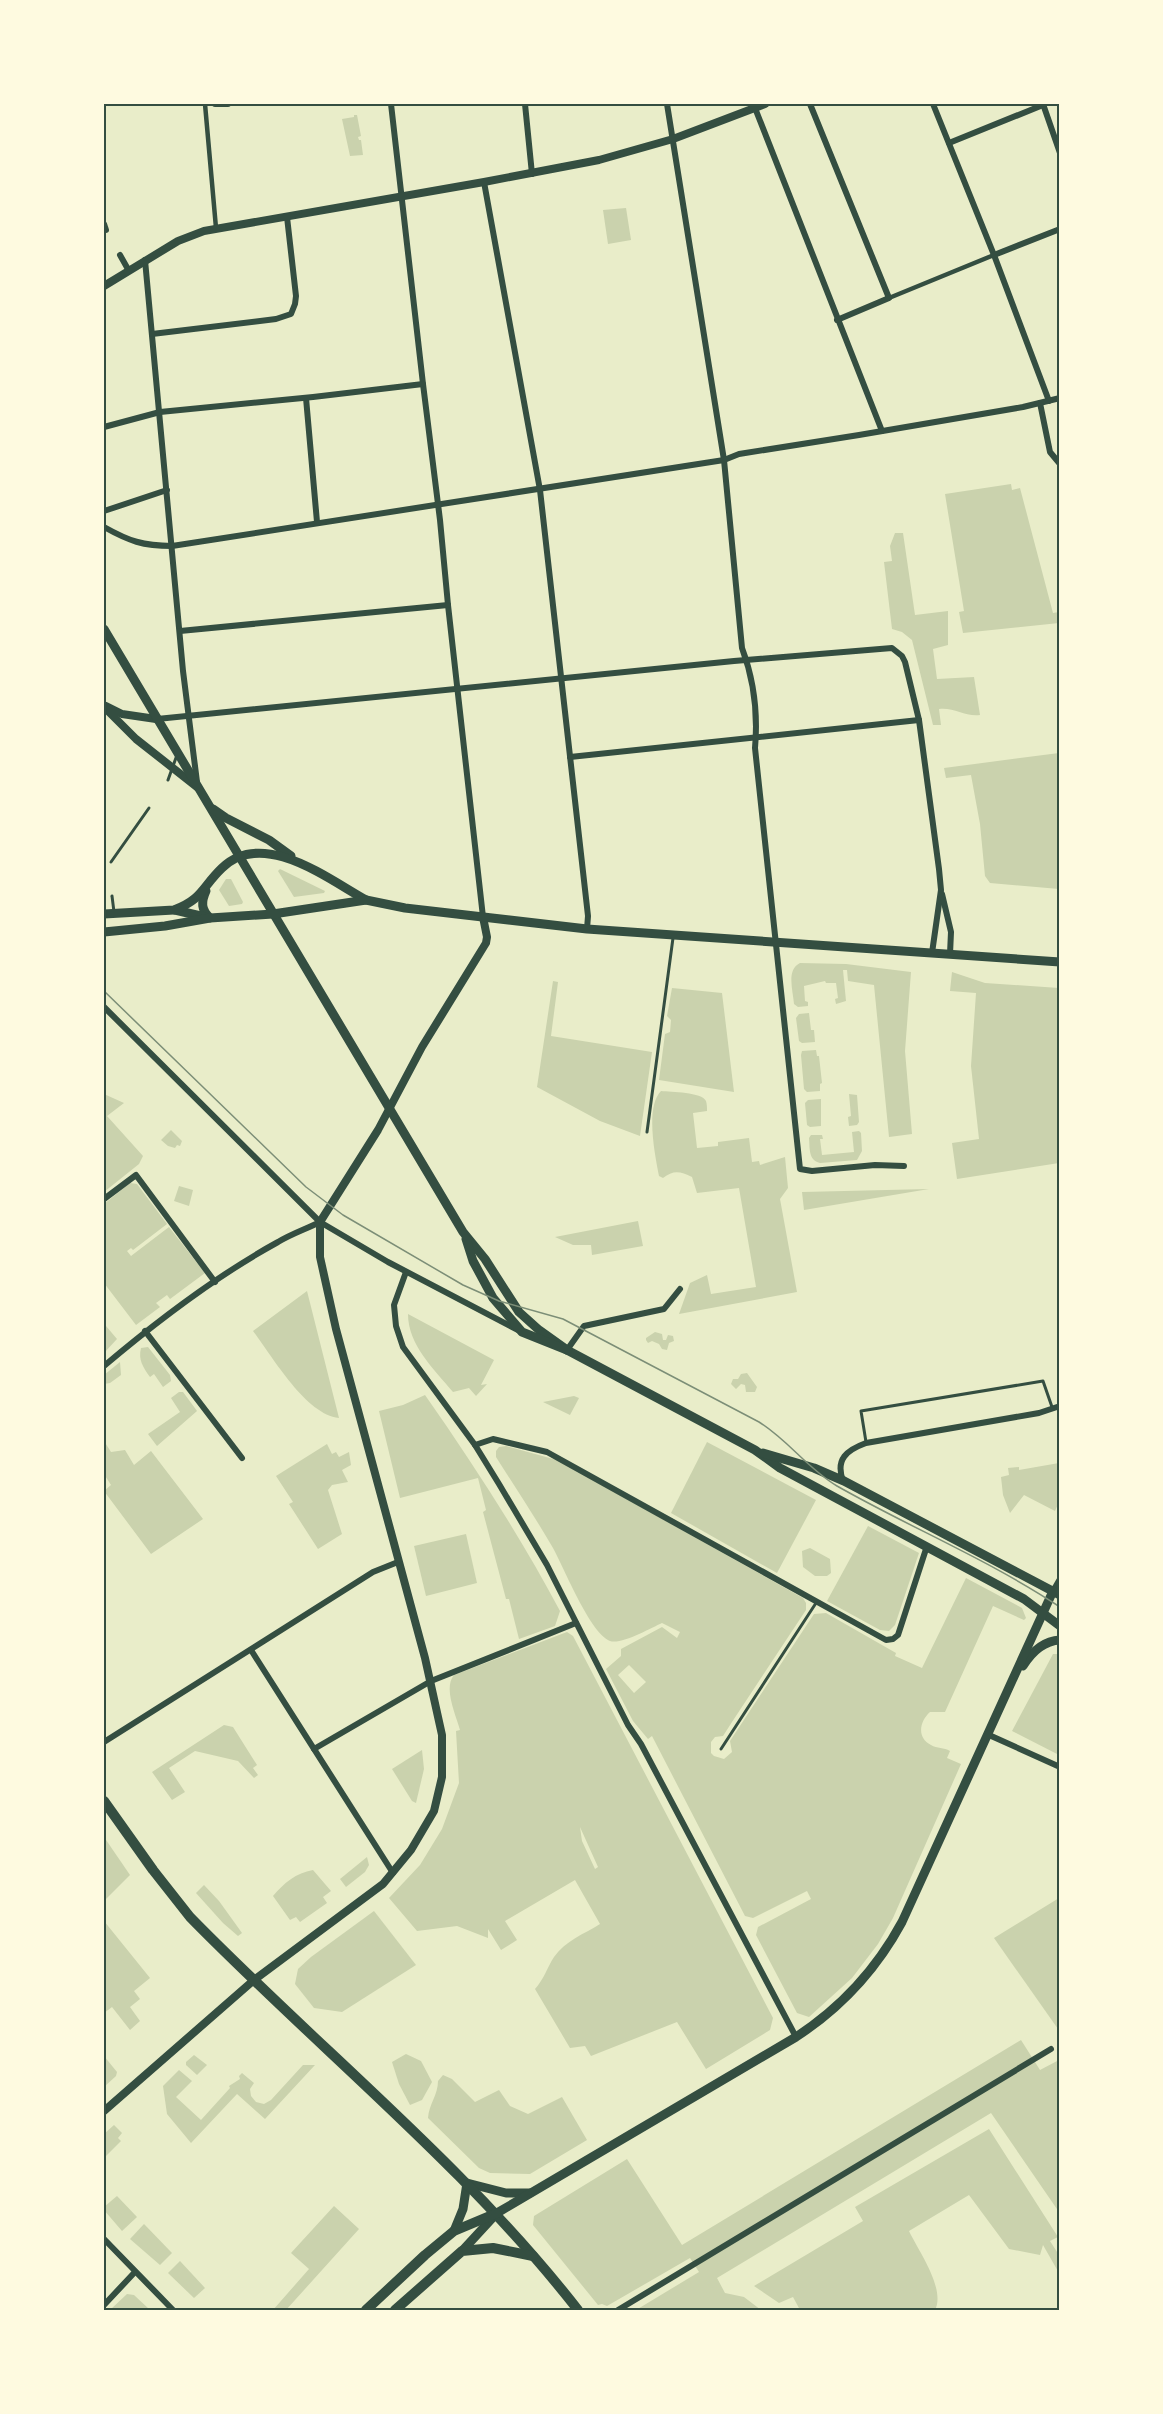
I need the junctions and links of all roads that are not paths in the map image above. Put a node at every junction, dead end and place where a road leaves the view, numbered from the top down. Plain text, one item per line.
1 (205, 104) edge
2 (215, 104) edge
3 (228, 104) edge
4 (391, 104) edge
5 (525, 104) edge
6 (668, 104) edge
7 (765, 104) edge
8 (810, 104) edge
9 (933, 104) edge
10 (1043, 104) edge
11 (755, 108) junction
12 (1056, 132) edge
13 (673, 139) junction
14 (949, 143) junction
15 (1059, 153) edge
16 (532, 174) junction
17 (484, 182) junction
18 (403, 196) junction
19 (287, 217) junction
20 (216, 228) junction
21 (1059, 229) edge
22 (120, 255) dead end
23 (994, 255) junction
24 (145, 260) junction
25 (129, 271) junction
26 (104, 286) edge
27 (889, 298) junction
28 (837, 320) junction
29 (152, 333) junction
30 (423, 384) junction
31 (306, 398) junction
32 (1059, 398) edge
33 (1049, 401) junction
34 (1040, 403) junction
35 (160, 411) junction
36 (104, 427) edge
37 (882, 431) junction
38 (724, 460) junction
39 (1059, 464) edge
40 (167, 490) junction
41 (540, 490) junction
42 (438, 505) junction
43 (104, 511) edge
44 (317, 522) junction
45 (104, 527) edge
46 (172, 546) junction
47 (448, 605) junction
48 (104, 629) edge
49 (180, 631) junction
50 (747, 661) junction
51 (561, 679) junction
52 (458, 690) junction
53 (104, 706) edge
54 (189, 716) junction
55 (156, 719) junction
56 (919, 720) junction
57 (756, 739) junction
58 (177, 753) junction
59 (570, 757) junction
60 (172, 768) junction
61 (168, 780) dead end
62 (197, 787) junction
63 (207, 803) junction
64 (149, 808) dead end
65 (239, 857) junction
66 (111, 862) dead end
67 (303, 864) junction
68 (210, 882) junction
69 (941, 890) junction
70 (112, 896) dead end
71 (366, 900) junction
72 (174, 910) junction
73 (109, 914) edge
74 (273, 914) junction
75 (483, 917) junction
76 (210, 918) junction
77 (587, 929) junction
78 (104, 932) edge
79 (674, 936) junction
80 (777, 943) junction
81 (932, 953) junction
82 (950, 954) junction
83 (1059, 962) edge
84 (104, 1008) edge
85 (390, 1108) junction
86 (646, 1132) dead end
87 (904, 1166) dead end
88 (104, 1199) edge
89 (320, 1222) junction
90 (464, 1232) junction
91 (406, 1272) junction
92 (215, 1282) junction
93 (680, 1289) dead end
94 (145, 1331) junction
95 (522, 1332) junction
96 (567, 1350) junction
97 (104, 1366) edge
98 (1056, 1406) edge
99 (866, 1443) junction
100 (475, 1445) junction
101 (755, 1450) junction
102 (242, 1458) dead end
103 (844, 1481) junction
104 (927, 1546) junction
105 (398, 1562) junction
106 (1059, 1579) edge
107 (1056, 1593) edge
108 (816, 1603) junction
109 (1042, 1611) junction
110 (576, 1623) junction
111 (1059, 1626) edge
112 (1059, 1640) edge
113 (251, 1650) junction
114 (431, 1680) junction
115 (1013, 1681) junction
116 (989, 1735) junction
117 (104, 1742) edge
118 (314, 1749) junction
119 (721, 1749) dead end
120 (1059, 1767) edge
121 (104, 1801) edge
122 (393, 1873) junction
123 (254, 1980) junction
124 (796, 2037) junction
125 (1051, 2049) dead end
126 (104, 2111) edge
127 (467, 2183) junction
128 (532, 2193) junction
129 (496, 2213) junction
130 (454, 2231) junction
131 (104, 2239) edge
132 (462, 2251) junction
133 (533, 2256) junction
134 (135, 2273) junction
135 (104, 2305) edge
136 (173, 2310) edge
137 (366, 2310) edge
138 (395, 2310) edge
139 (578, 2310) edge
140 (618, 2310) edge

1 - 20 street
2 - 3 street
4 - 18 street
5 - 16 street
6 - 13 street
7 - 11 street
8 - 27 street
9 - 14 street
10 - 12 street
10 - 14 street
11 - 13 street
11 - 28 street
12 - 15 street
13 - 16 street
13 - 38 street
14 - 23 street
16 - 17 street
17 - 18 street
17 - 41 street
18 - 19 street
18 - 30 street
19 - 20 street
19 - 29 street
20 - 24 street
21 - 23 street
22 - 25 street
23 - 27 street
23 - 33 street
24 - 25 street
24 - 29 street
25 - 26 street
27 - 28 street
28 - 37 street
29 - 35 street
30 - 31 street
30 - 42 street
31 - 35 street
31 - 44 street
32 - 33 street
33 - 34 street
34 - 37 street
34 - 39 street
35 - 36 street
35 - 40 street
37 - 38 street
38 - 41 street
38 - 50 street
40 - 43 street
40 - 46 street
41 - 42 street
41 - 51 street
42 - 44 street
42 - 47 street
44 - 46 street
45 - 46 street
46 - 49 street
47 - 49 street
47 - 52 street
48 - 55 main road
49 - 54 street
50 - 51 street
50 - 56 street
50 - 57 street
51 - 52 street
51 - 59 street
52 - 54 street
52 - 75 street
53 - 55 street
53 - 60 street
54 - 55 street
54 - 62 street
55 - 58 main road
56 - 57 street
56 - 69 street
57 - 59 street
57 - 80 street
58 - 60 lane
58 - 62 main road
59 - 77 street
60 - 61 lane
60 - 62 street
62 - 63 main road
63 - 65 main road
63 - 67 main road
64 - 66 lane
65 - 67 main road
65 - 68 main road
65 - 74 main road
67 - 71 main road
68 - 72 main road
68 - 76 main road
69 - 81 street
69 - 82 street
70 - 73 lane
71 - 74 main road
71 - 75 main road
72 - 73 main road
72 - 76 main road
74 - 76 main road
74 - 85 main road
75 - 77 main road
75 - 85 street
76 - 78 main road
77 - 79 main road
79 - 80 main road
79 - 86 lane
80 - 81 main road
80 - 87 street
81 - 82 main road
82 - 83 main road
84 - 89 street
85 - 89 street
85 - 90 main road
88 - 92 street
89 - 91 street
89 - 92 street
89 - 105 street
90 - 95 main road
90 - 96 main road
91 - 95 street
91 - 100 street
92 - 94 street
93 - 96 street
94 - 97 street
94 - 102 street
95 - 96 main road
96 - 101 main road
98 - 99 street
98 - 99 lane
99 - 103 street
100 - 108 street
100 - 110 street
101 - 103 main road
101 - 104 main road
103 - 107 main road
104 - 108 street
104 - 109 main road
105 - 113 street
105 - 114 street
106 - 107 street
107 - 109 main road
108 - 119 lane
109 - 111 main road
109 - 115 main road
110 - 114 street
110 - 124 street
112 - 115 main road
113 - 117 street
113 - 118 street
114 - 118 street
114 - 122 street
115 - 116 main road
116 - 120 street
116 - 124 main road
118 - 122 street
121 - 123 main road
122 - 123 street
123 - 126 street
123 - 127 main road
124 - 128 main road
125 - 140 street
127 - 128 main road
127 - 129 main road
127 - 130 main road
128 - 129 main road
129 - 130 main road
129 - 132 main road
129 - 133 main road
130 - 137 main road
131 - 134 street
132 - 133 main road
132 - 138 main road
133 - 139 main road
134 - 135 street
134 - 136 street

